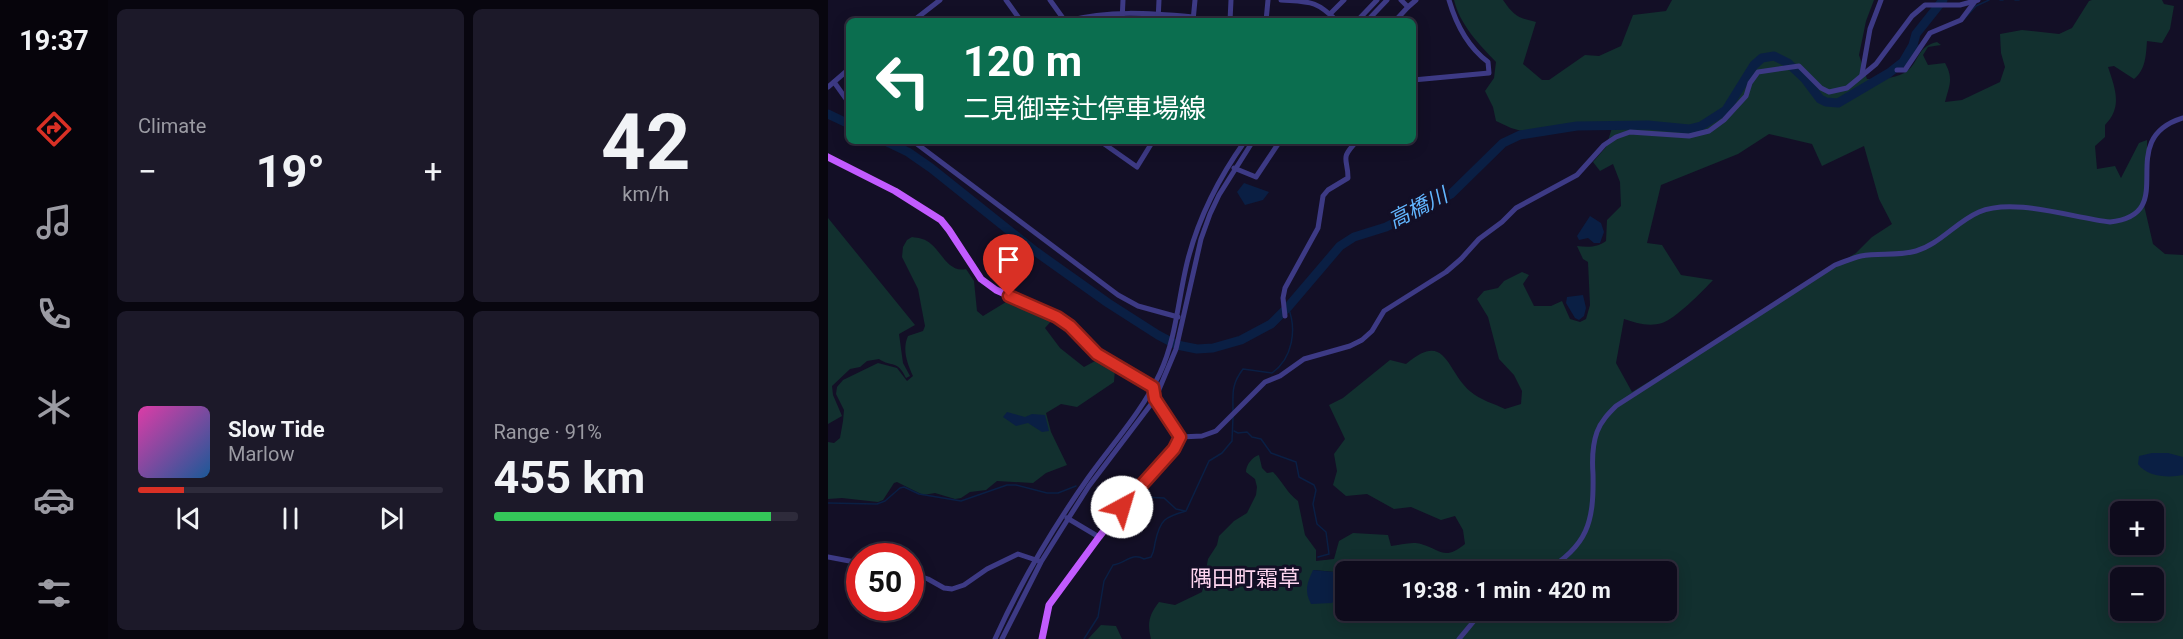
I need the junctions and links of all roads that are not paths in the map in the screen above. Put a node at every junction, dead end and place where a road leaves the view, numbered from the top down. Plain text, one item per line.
1 (940, 0) edge
2 (1006, 0) edge
3 (1050, 0) edge
4 (1123, 0) edge
5 (1159, 0) edge
6 (1195, 0) edge
7 (1231, 0) edge
8 (1268, 0) edge
9 (1281, 0) edge
10 (1344, 0) edge
11 (1377, 0) edge
12 (1386, 0) edge
13 (1401, 0) edge
14 (1416, 0) edge
15 (1449, 0) edge
16 (1881, 0) edge
17 (1977, 0) edge
18 (1408, 7) junction
19 (1122, 12) junction
20 (1158, 14) junction
21 (1330, 14) junction
22 (917, 18) edge
23 (1019, 18) edge
24 (1064, 18) edge
25 (1076, 18) edge
26 (1122, 18) edge
27 (1158, 18) edge
28 (1186, 18) edge
29 (1193, 18) edge
30 (1230, 18) edge
31 (1266, 18) edge
32 (1334, 18) edge
33 (1360, 18) edge
34 (1370, 18) edge
35 (1398, 18) edge
36 (1897, 70) dead end
37 (846, 72) edge
38 (1862, 75) junction
39 (1416, 80) edge
40 (834, 82) junction
41 (828, 87) edge
42 (846, 99) edge
43 (2183, 118) edge
44 (917, 144) edge
45 (1104, 144) edge
46 (1150, 144) edge
47 (1243, 144) edge
48 (1251, 144) edge
49 (1278, 144) edge
50 (1354, 144) edge
51 (828, 158) edge
52 (1234, 168) junction
53 (1285, 316) dead end
54 (1180, 318) junction
55 (1177, 329) junction
56 (1153, 387) junction
57 (1155, 399) junction
58 (1180, 437) junction
59 (1066, 517) junction
60 (1099, 537) junction
61 (828, 557) edge
62 (846, 560) edge
63 (1039, 561) junction
64 (1560, 561) edge
65 (924, 578) edge
66 (1474, 621) edge
67 (995, 639) edge
68 (1002, 639) edge
69 (1042, 639) edge
70 (1459, 639) edge

1 - 22 street
2 - 23 street
3 - 24 street
4 - 19 street
5 - 20 street
6 - 29 street
7 - 30 street
8 - 31 street
9 - 21 street
10 - 21 street
11 - 33 street
12 - 34 street
13 - 18 street
14 - 18 street
15 - 39 street
16 - 38 street
17 - 36 street
17 - 38 street
18 - 35 street
19 - 20 street
19 - 25 street
19 - 26 street
20 - 27 street
20 - 28 street
21 - 32 street
37 - 40 street
38 - 58 street
40 - 41 street
40 - 42 street
43 - 64 street
44 - 54 street
45 - 46 street
47 - 54 street
48 - 52 street
49 - 52 street
50 - 53 street
51 - 56 main road
52 - 54 street
54 - 55 street
55 - 56 street
55 - 57 street
56 - 57 main road
56 - 59 street
57 - 58 main road
57 - 59 street
58 - 60 main road
59 - 60 street
59 - 63 street
60 - 69 main road
61 - 62 street
63 - 65 street
63 - 67 street
63 - 68 street
66 - 70 street

